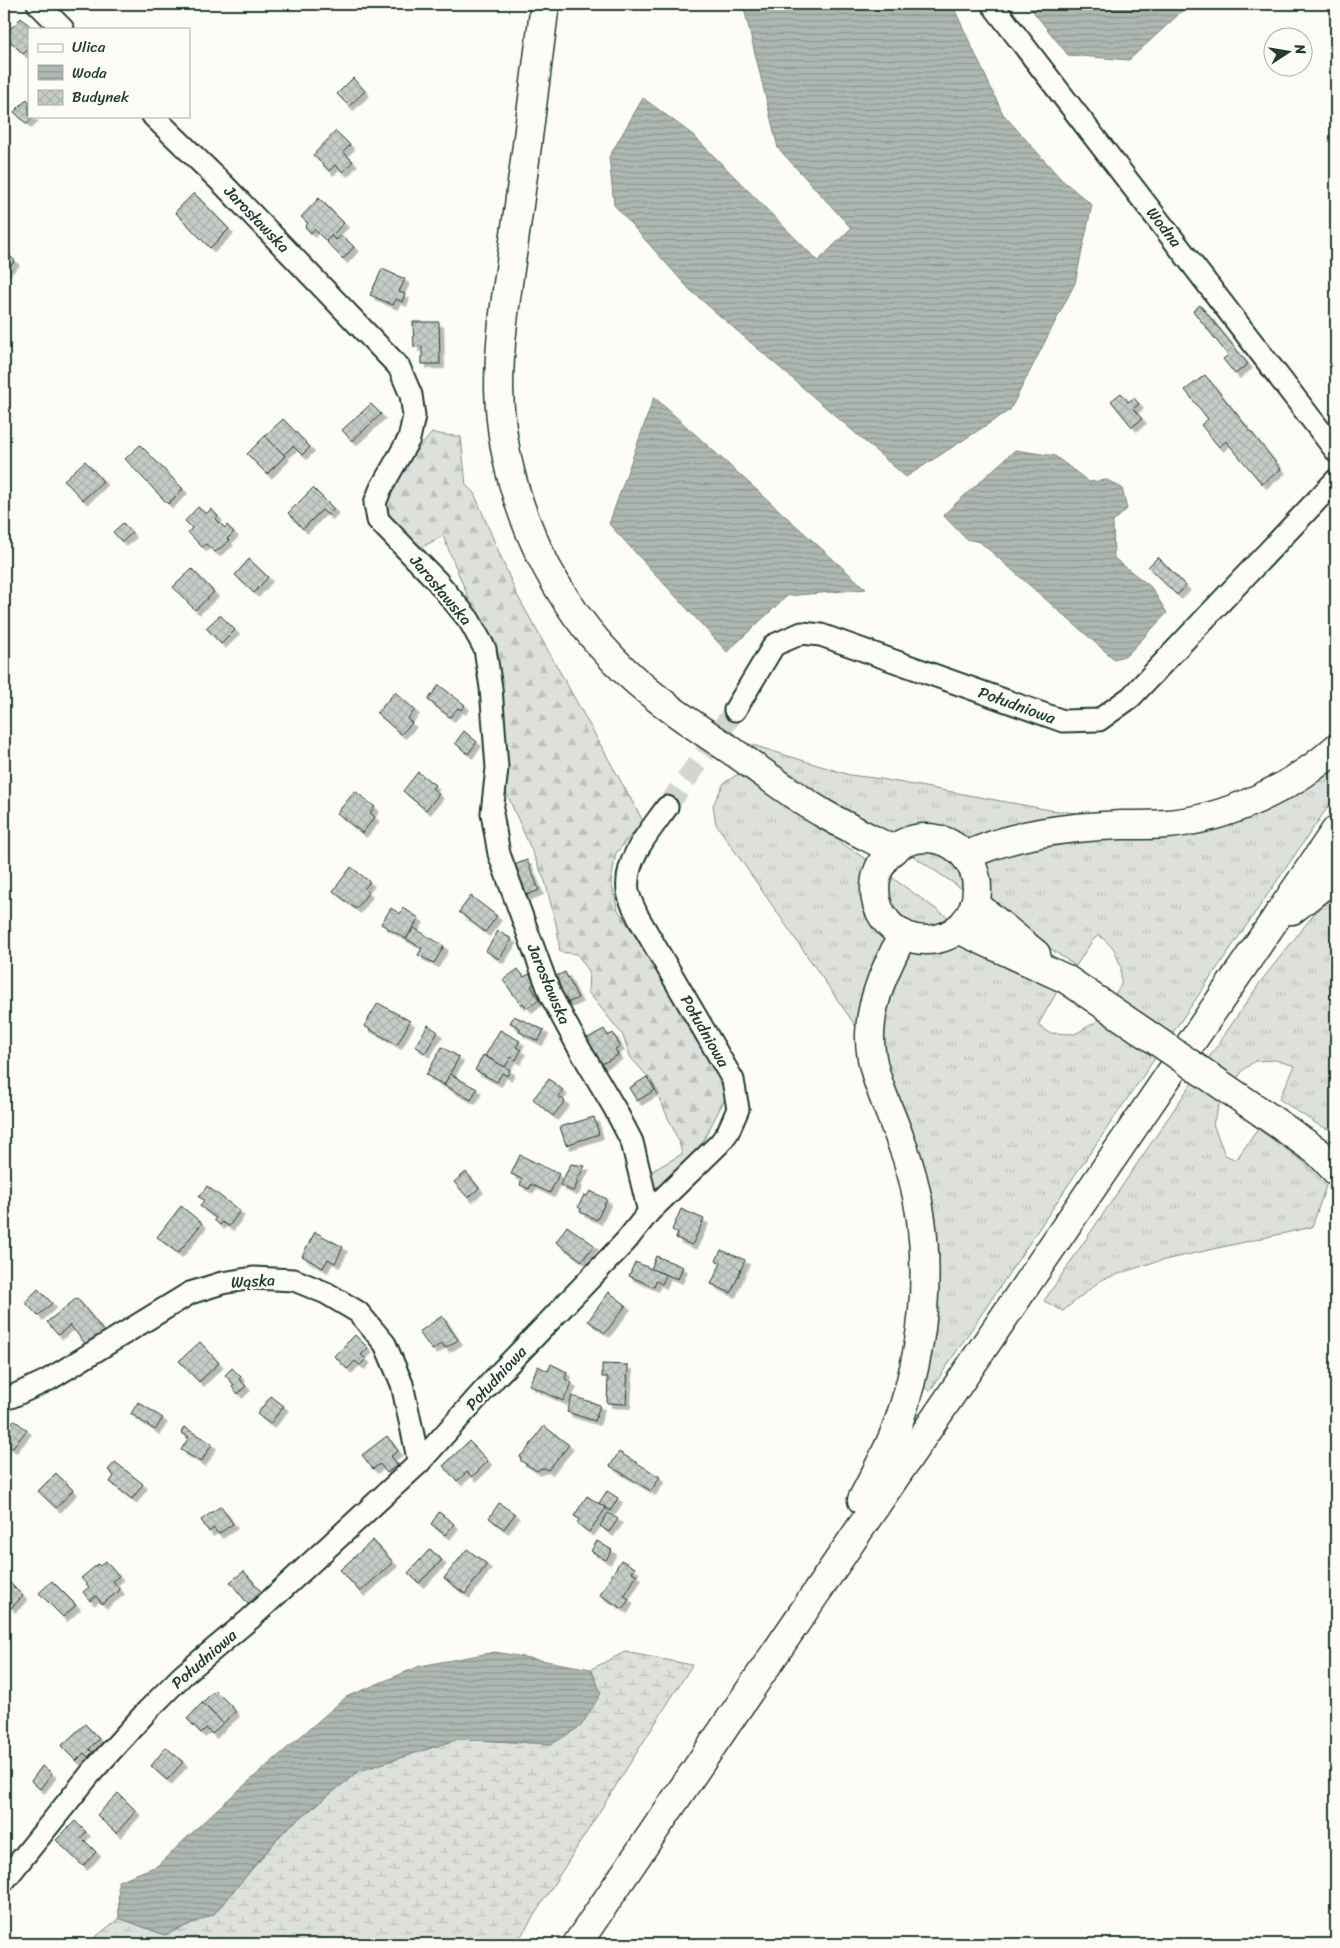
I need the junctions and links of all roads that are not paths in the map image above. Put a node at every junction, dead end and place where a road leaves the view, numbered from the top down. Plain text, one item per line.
1 (38, 4) edge
2 (545, 4) edge
3 (992, 4) edge
4 (62, 28) edge
5 (155, 118) edge
6 (1336, 451) edge
7 (1336, 480) edge
8 (735, 710) tunnel mouth
9 (1336, 748) edge
10 (667, 807) tunnel mouth
11 (1336, 830) edge
12 (966, 856) junction
13 (886, 860) junction
14 (1336, 875) edge
15 (975, 904) junction
16 (1269, 928) junction
17 (958, 929) junction
18 (903, 934) junction
19 (1066, 979) junction
20 (1330, 1161) edge
21 (648, 1212) junction
22 (4, 1398) edge
23 (419, 1463) junction
24 (819, 1588) junction
25 (4, 1881) edge
26 (577, 1944) edge

1 - 4 street
2 - 13 main road
3 - 6 street, Wodna
5 - 21 street, Jarosławska
7 - 8 street, Południowa
9 - 12 main road
10 - 21 street, Południowa
11 - 16 main road
12 - 13 main road
12 - 15 main road
13 - 18 main road
14 - 16 main road
15 - 17 main road
15 - 19 main road
16 - 24 main road
17 - 18 main road
17 - 19 main road
18 - 24 main road
19 - 20 main road, bridge
21 - 23 street, Południowa
22 - 23 street, Wąska
23 - 25 street, Południowa
24 - 26 main road

